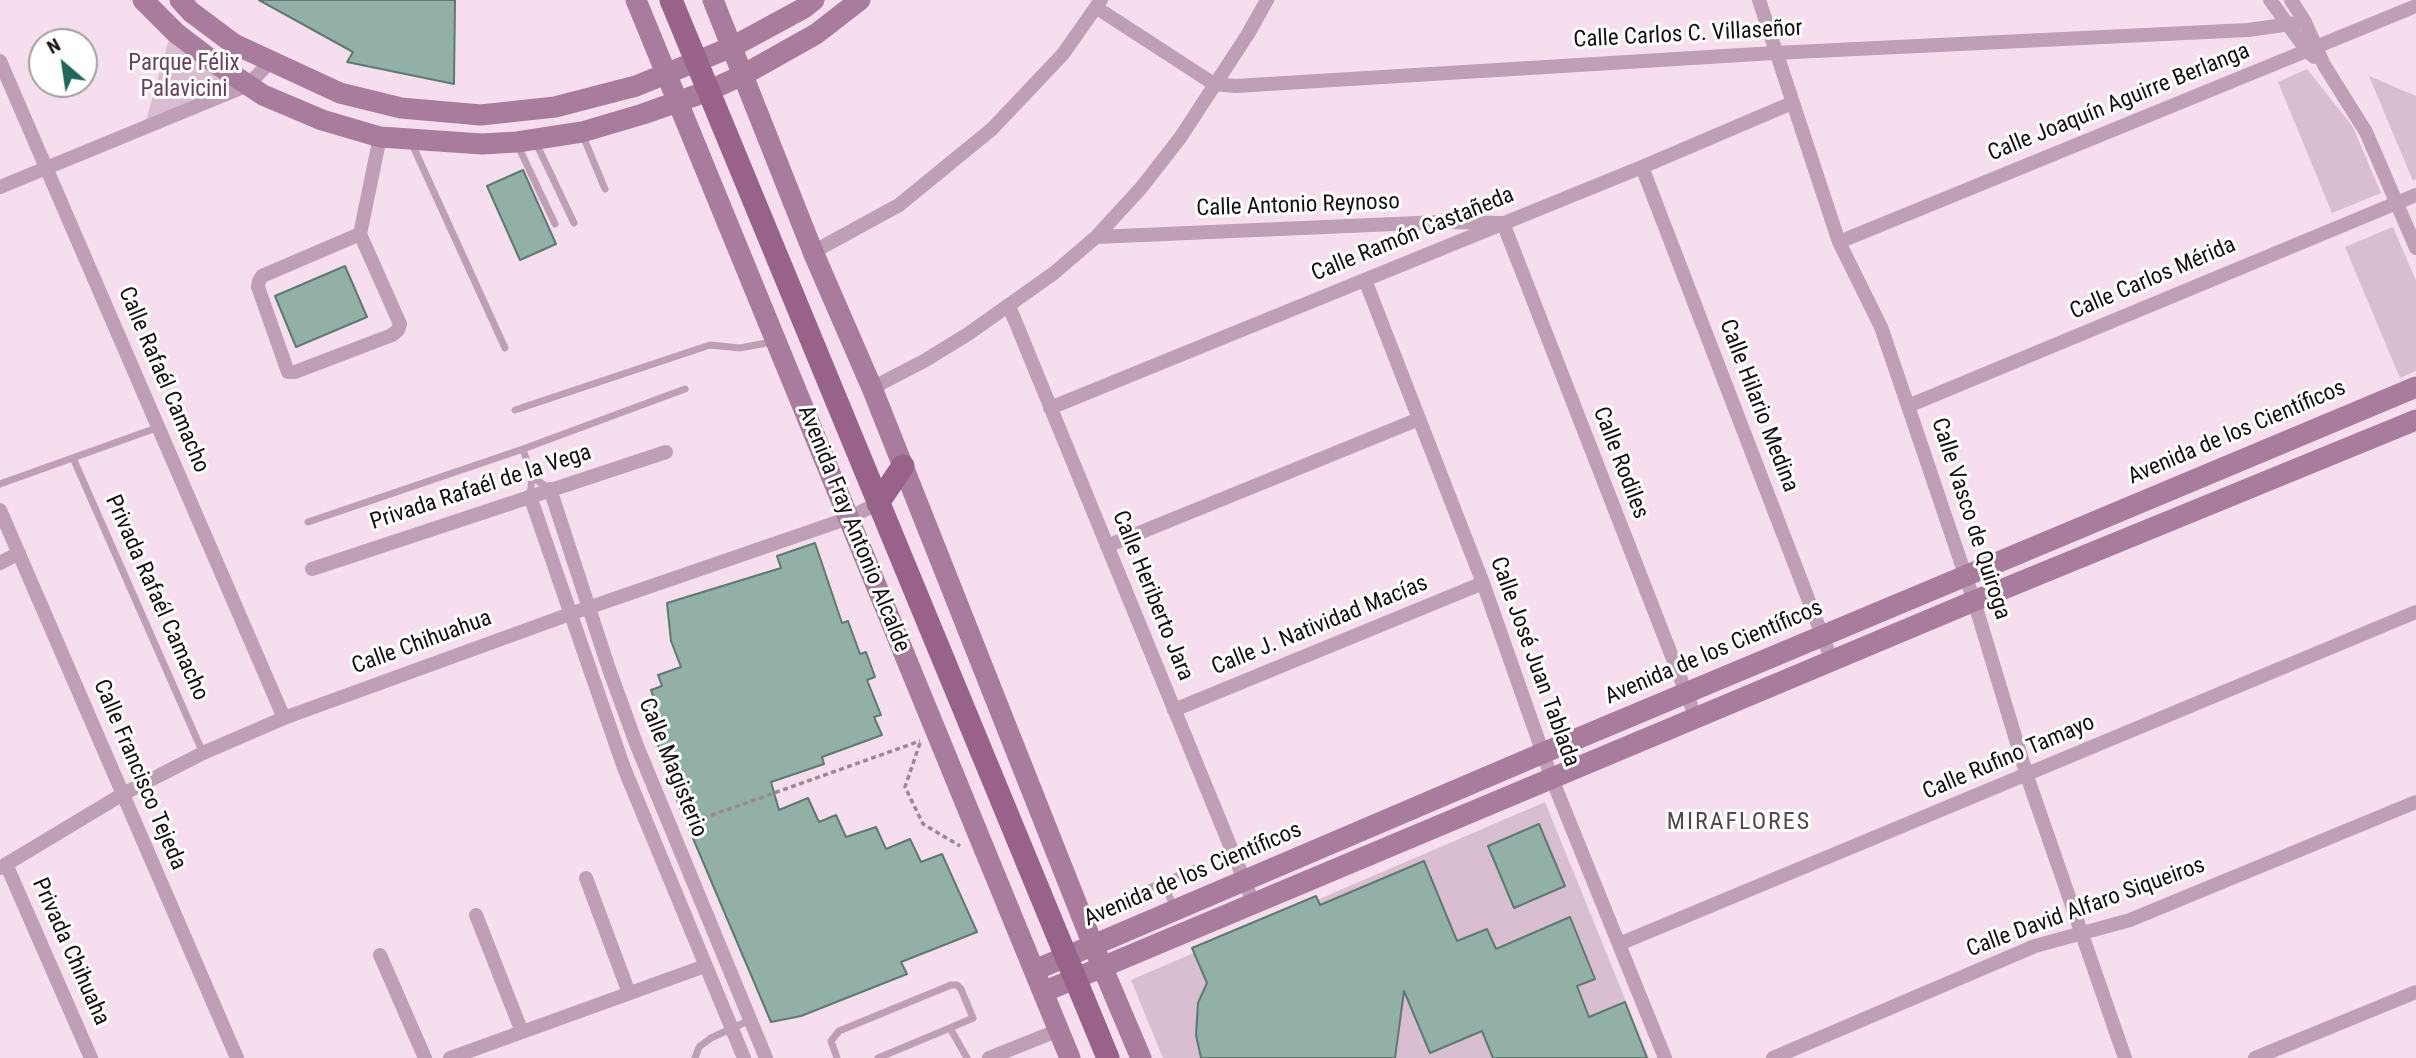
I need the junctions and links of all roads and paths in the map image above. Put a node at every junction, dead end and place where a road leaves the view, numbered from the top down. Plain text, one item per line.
1 (143, 0) edge
2 (180, 0) edge
3 (636, 0) edge
4 (671, 0) edge
5 (713, 0) edge
6 (814, 0) edge
7 (860, 0) edge
8 (1267, 0) edge
9 (1759, 0) edge
10 (2270, 0) edge
11 (2291, 0) edge
12 (1099, 4) edge
13 (2416, 6) edge
14 (2305, 22) junction
15 (2288, 26) junction
16 (732, 47) junction
17 (2312, 49) junction
18 (1774, 53) junction
19 (0, 61) edge
20 (270, 62) junction
21 (696, 62) junction
22 (667, 74) junction
23 (743, 75) junction
24 (1214, 84) junction
25 (248, 85) junction
26 (708, 91) junction
27 (678, 102) junction
28 (1792, 103) junction
29 (582, 132) junction
30 (380, 137) junction
31 (411, 140) junction
32 (526, 140) junction
33 (1642, 167) junction
34 (47, 168) junction
35 (0, 187) edge
36 (605, 189) dead end
37 (2416, 195) edge
38 (2397, 203) junction
39 (574, 223) dead end
40 (1503, 223) junction
41 (555, 224) dead end
42 (360, 234) junction
43 (1096, 237) junction
44 (1839, 242) junction
45 (2416, 248) edge
46 (813, 252) junction
47 (1365, 279) junction
48 (1009, 306) junction
49 (776, 341) junction
50 (505, 348) dead end
51 (2416, 387) edge
52 (685, 388) dead end
53 (872, 388) junction
54 (1908, 405) junction
55 (1050, 408) junction
56 (515, 410) dead end
57 (1419, 419) junction
58 (2416, 419) edge
59 (159, 427) junction
60 (523, 449) junction
61 (666, 452) dead end
62 (73, 458) junction
63 (903, 466) junction
64 (533, 477) junction
65 (0, 484) edge
66 (550, 489) junction
67 (530, 496) junction
68 (878, 503) junction
69 (0, 510) edge
70 (849, 518) junction
71 (308, 522) dead end
72 (1107, 547) junction
73 (19, 553) junction
74 (0, 563) edge
75 (312, 569) dead end
76 (1965, 575) junction
77 (1483, 583) junction
78 (1974, 601) junction
79 (589, 608) junction
80 (2416, 612) edge
81 (570, 614) junction
82 (1822, 636) junction
83 (1832, 661) junction
84 (1686, 694) junction
85 (1174, 710) junction
86 (284, 718) junction
87 (1696, 718) junction
88 (929, 738) junction
89 (203, 753) junction
90 (1543, 753) junction
91 (2027, 776) junction
92 (1552, 779) junction
93 (123, 793) junction
94 (2416, 802) edge
95 (672, 830) junction
96 (960, 846) dead end
97 (3, 866) edge
98 (1198, 867) dead end
99 (586, 878) dead end
100 (1163, 882) junction
101 (1245, 882) junction
102 (1119, 901) dead end
103 (1254, 904) junction
104 (1175, 911) junction
105 (476, 915) dead end
106 (2082, 933) junction
107 (1619, 944) junction
108 (1093, 945) junction
109 (380, 955) dead end
110 (1065, 957) junction
111 (705, 966) junction
112 (1102, 967) junction
113 (1035, 970) junction
114 (1074, 980) junction
115 (1044, 992) junction
116 (2416, 992) edge
117 (629, 993) junction
118 (750, 1020) junction
119 (731, 1028) junction
120 (950, 1028) junction
121 (1059, 1030) junction
122 (522, 1032) junction
123 (92, 1058) edge
124 (237, 1058) edge
125 (425, 1058) edge
126 (450, 1058) edge
127 (695, 1058) edge
128 (744, 1058) edge
129 (766, 1058) edge
130 (837, 1058) edge
131 (878, 1058) edge
132 (967, 1058) edge
133 (989, 1058) edge
134 (1070, 1058) edge
135 (1108, 1058) edge
136 (1141, 1058) edge
137 (1665, 1058) edge
138 (1773, 1058) edge
139 (2125, 1058) edge
140 (2255, 1058) edge

1 - 25 street
2 - 20 street
3 - 22 street, Avenida Fray Antonio Alcalde
4 - 21 main road, Avenida Fray Antonio Alcalde
5 - 16 street
6 - 16 street
7 - 23 street
8 - 24 street
9 - 18 street, Calle Vasco de Quiroga
10 - 15 street
11 - 14 street
12 - 24 street
12 - 46 street
13 - 17 street, Calle Joaquín Aguirre Berlanga
14 - 15 street, Calle Carlos C. Villaseñor
14 - 17 street
15 - 17 street
15 - 18 street, Calle Carlos C. Villaseñor
16 - 21 street
16 - 23 street
17 - 38 street
17 - 44 street, Calle Joaquín Aguirre Berlanga
18 - 24 street, Calle Carlos C. Villaseñor
18 - 28 street, Calle Vasco de Quiroga
19 - 34 street, Calle Rafaél Camacho
20 - 22 street
20 - 25 street
21 - 22 street
21 - 26 main road, Avenida Fray Antonio Alcalde
22 - 27 street, Avenida Fray Antonio Alcalde
23 - 26 street
23 - 46 street
24 - 43 street
25 - 30 street
25 - 34 street
26 - 27 street
26 - 68 main road, Avenida Fray Antonio Alcalde
27 - 29 street
27 - 49 street, Avenida Fray Antonio Alcalde
28 - 33 street, Calle Ramón Castañeda
28 - 44 street, Calle Vasco de Quiroga
29 - 32 street
29 - 36 lane
30 - 31 street
30 - 42 street
31 - 32 street
31 - 50 lane
32 - 39 lane
32 - 41 lane
33 - 40 street, Calle Ramón Castañeda
33 - 82 street, Calle Hilario Medina
34 - 35 street
34 - 59 street, Calle Rafaél Camacho
37 - 38 street, Calle Carlos Mérida
38 - 45 street
38 - 54 street, Calle Carlos Mérida
40 - 43 street, Calle Antonio Reynoso
40 - 47 street, Calle Ramón Castañeda
40 - 84 street, Calle Rodiles
42 - 42 street
43 - 48 street
44 - 54 street, Calle Vasco de Quiroga
46 - 53 street
47 - 55 street, Calle Ramón Castañeda
47 - 57 street, Calle José Juan Tablada
48 - 53 street
48 - 55 street, Calle Heriberto Jara
49 - 56 lane
49 - 70 street, Avenida Fray Antonio Alcalde
51 - 76 street, Avenida de los Científicos
52 - 60 lane
53 - 63 street
54 - 76 street, Calle Vasco de Quiroga
55 - 72 street, Calle Heriberto Jara
57 - 72 street
57 - 77 street, Calle José Juan Tablada
58 - 78 street
59 - 62 lane
59 - 86 street, Calle Rafaél Camacho
60 - 64 lane
60 - 71 lane
61 - 66 street, Privada Rafaél de la Vega
62 - 65 lane
62 - 89 lane, Privada Rafaél Camacho
63 - 68 main road
63 - 108 street
64 - 66 lane
64 - 67 lane
66 - 67 street, Privada Rafaél de la Vega
66 - 79 street, Calle Magisterio
67 - 75 street, Privada Rafaél de la Vega
67 - 81 street, Calle Magisterio
68 - 70 street, Calle Chihuahua
68 - 110 main road, Avenida Fray Antonio Alcalde
69 - 73 street, Calle Francisco Tejeda
70 - 79 street, Calle Chihuahua
70 - 88 street, Avenida Fray Antonio Alcalde
72 - 85 street, Calle Heriberto Jara
73 - 74 street
73 - 93 street, Calle Francisco Tejeda
76 - 78 street, Calle Vasco de Quiroga
76 - 82 street, Avenida de los Científicos
77 - 85 street, Calle J. Natividad Macías
77 - 90 street, Calle José Juan Tablada
78 - 83 street
78 - 91 street, Calle Vasco de Quiroga
79 - 81 street, Calle Chihuahua
79 - 95 street, Calle Magisterio
80 - 91 street, Calle Rufino Tamayo
81 - 86 street, Calle Chihuahua
81 - 111 street, Calle Magisterio
82 - 83 street, Calle Hilario Medina
82 - 84 street, Avenida de los Científicos
83 - 87 street
84 - 87 street, Calle Rodiles
84 - 90 street, Avenida de los Científicos
85 - 101 street, Calle Heriberto Jara
86 - 89 street, Calle Chihuahua
87 - 92 street
88 - 95 path
88 - 96 path
88 - 113 street, Avenida Fray Antonio Alcalde
89 - 93 street, Calle Chihuahua
90 - 92 street, Calle José Juan Tablada
90 - 101 street, Avenida de los Científicos
91 - 106 street, Calle Vasco de Quiroga
91 - 107 street, Calle Rufino Tamayo
92 - 103 street
92 - 107 street, Calle José Juan Tablada
93 - 97 street, Calle Chihuahua
93 - 124 street, Calle Francisco Tejeda
94 - 106 street, Calle David Alfaro Siqueiros
95 - 118 street, Calle Magisterio
97 - 123 street, Privada Chihuaha
98 - 100 lane
99 - 117 street
100 - 102 lane
100 - 104 lane
101 - 103 street, Calle Heriberto Jara
101 - 104 street, Avenida de los Científicos
103 - 112 street
104 - 108 street, Avenida de los Científicos
105 - 122 street
106 - 138 street, Calle David Alfaro Siqueiros
106 - 139 street, Calle Vasco de Quiroga
107 - 137 street, Calle José Juan Tablada
108 - 110 street, Avenida de los Científicos
108 - 112 street
109 - 125 street
110 - 113 street, Avenida de los Científicos
110 - 114 main road, Avenida Fray Antonio Alcalde
111 - 117 street
111 - 119 street, Calle Magisterio
112 - 114 street
112 - 136 street
113 - 115 street, Avenida Fray Antonio Alcalde
114 - 115 street
114 - 135 main road, Avenida Fray Antonio Alcalde
115 - 121 street, Avenida Fray Antonio Alcalde
116 - 140 street
117 - 122 street
118 - 119 lane
118 - 129 street, Calle Magisterio
119 - 127 lane
119 - 128 street, Calle Magisterio
120 - 130 lane
120 - 131 lane
120 - 132 lane
121 - 133 street
121 - 134 street, Avenida Fray Antonio Alcalde
122 - 126 street

